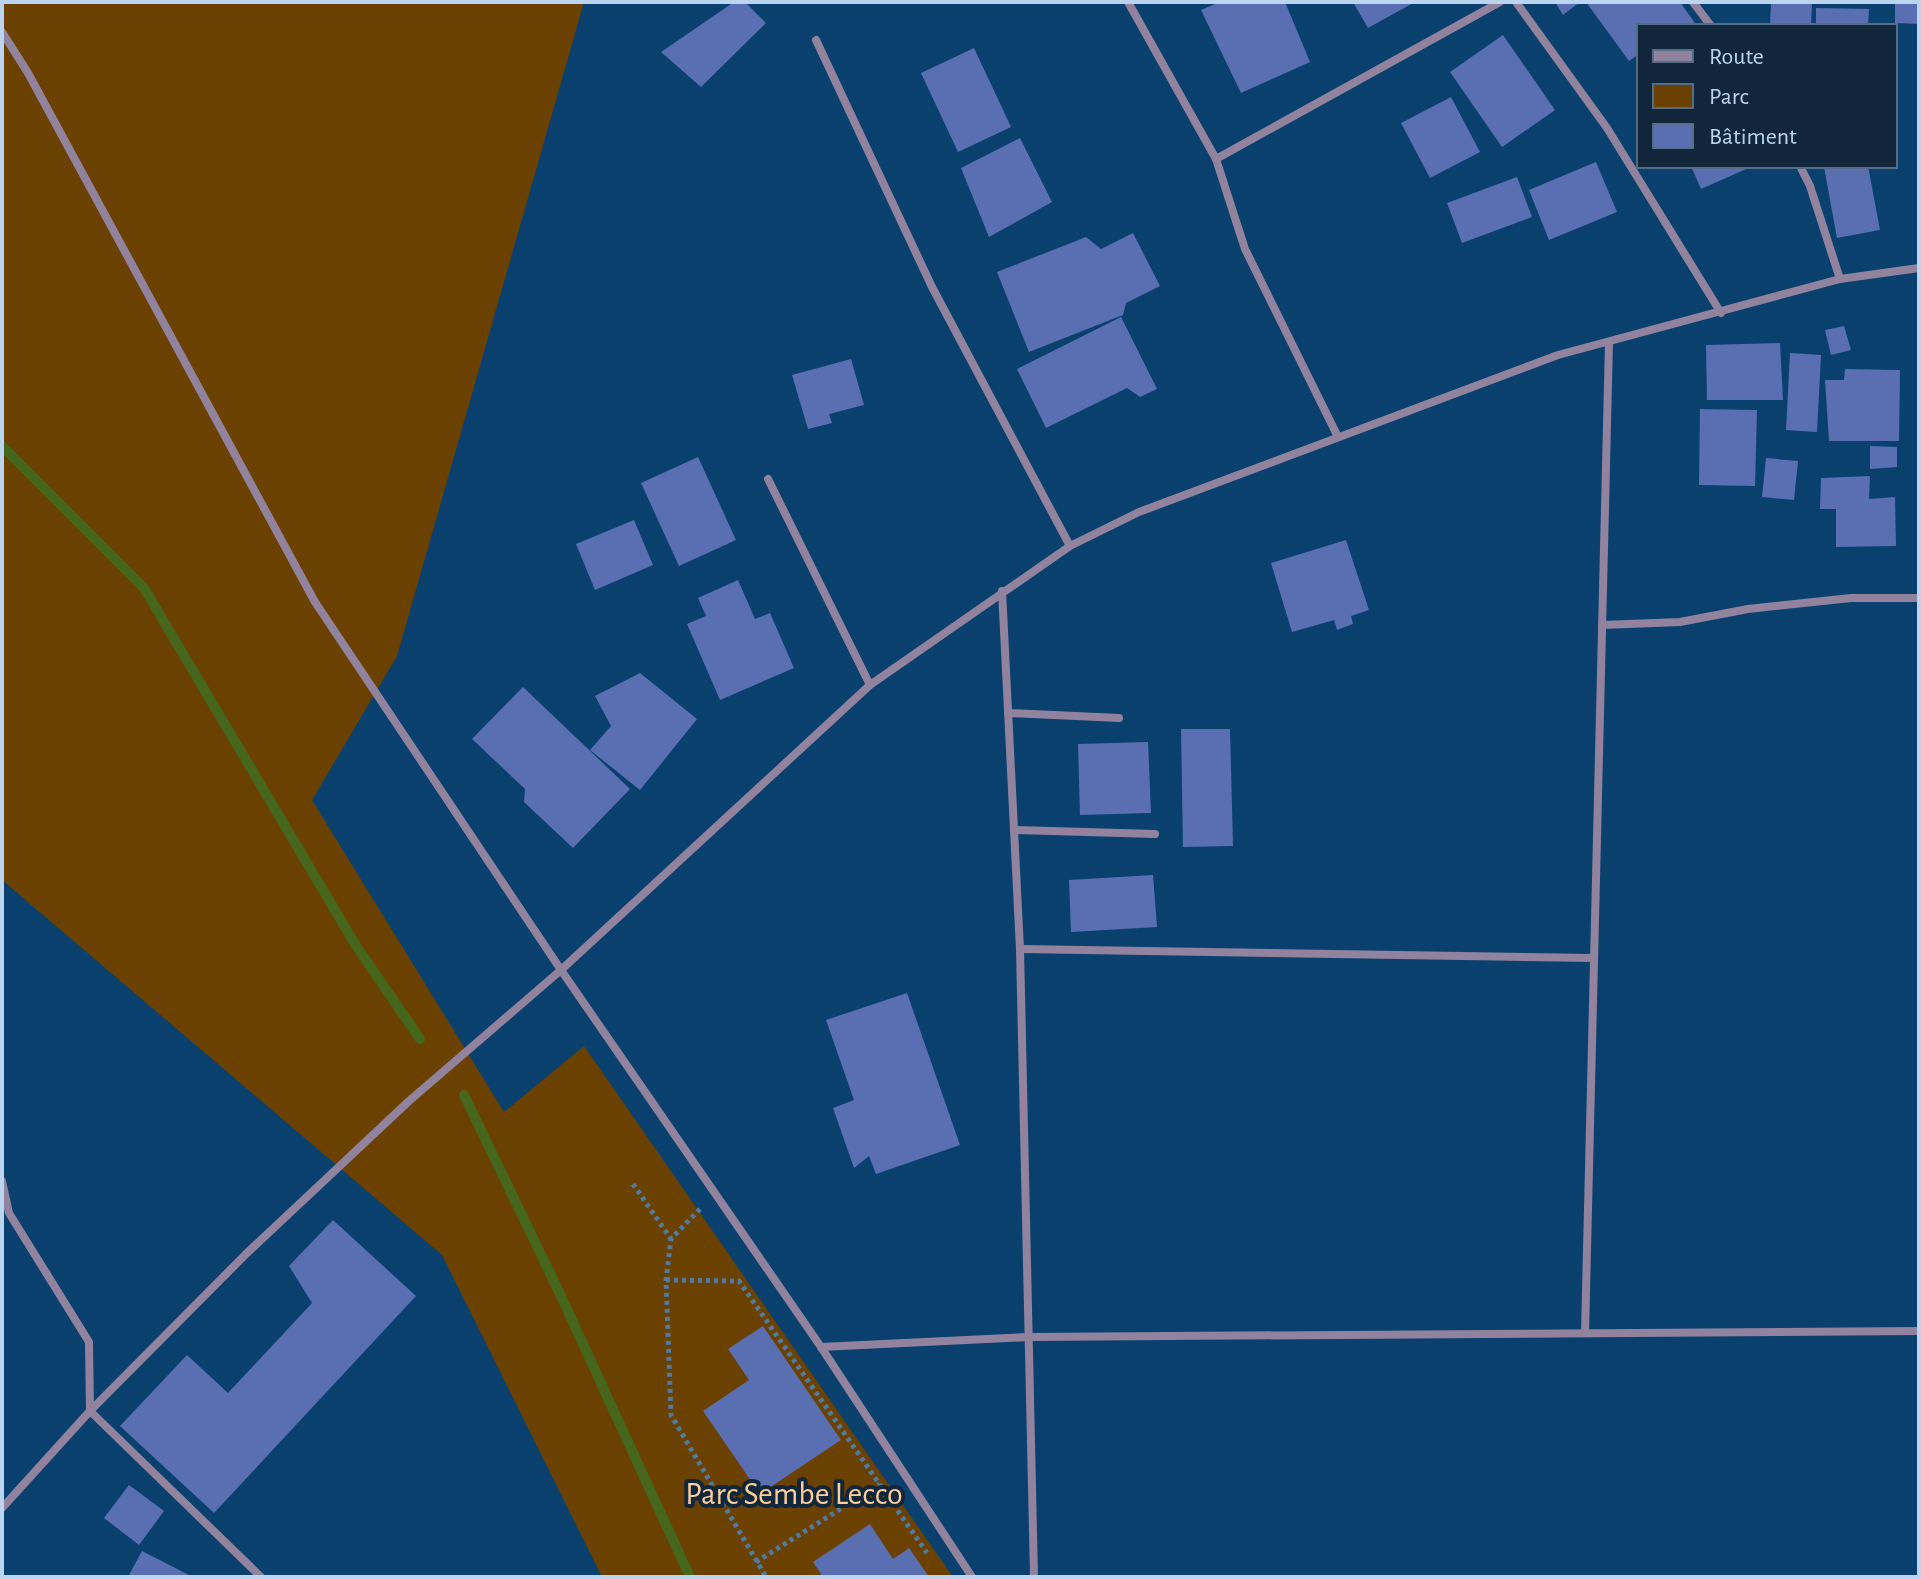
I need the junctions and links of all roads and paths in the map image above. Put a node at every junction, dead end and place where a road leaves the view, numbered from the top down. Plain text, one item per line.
1 (1128, 2) edge
2 (1500, 2) edge
3 (1516, 2) edge
4 (1693, 2) edge
5 (1710, 24) edge
6 (2, 32) edge
7 (816, 40) dead end
8 (1216, 159) junction
9 (1801, 168) edge
10 (1919, 268) edge
11 (1840, 279) junction
12 (1721, 313) junction
13 (1609, 342) junction
14 (1338, 437) junction
15 (768, 479) dead end
16 (1070, 546) junction
17 (1002, 591) junction
18 (1919, 598) edge
19 (1602, 625) junction
20 (870, 685) junction
21 (1008, 713) junction
22 (1119, 718) dead end
23 (1014, 830) junction
24 (1155, 834) dead end
25 (1020, 949) junction
26 (1594, 958) junction
27 (561, 970) junction
28 (2, 1181) edge
29 (633, 1184) dead end
30 (717, 1197) junction
31 (671, 1239) junction
32 (666, 1280) junction
33 (1919, 1331) edge
34 (1585, 1333) junction
35 (1029, 1337) junction
36 (821, 1347) junction
37 (90, 1411) junction
38 (880, 1484) junction
39 (2, 1508) edge
40 (928, 1554) dead end
41 (756, 1562) junction
42 (261, 1577) edge
43 (766, 1577) edge
44 (972, 1577) edge
45 (1034, 1577) edge

1 - 8 street
2 - 8 street
3 - 12 street
4 - 5 street
6 - 27 street
7 - 16 street
8 - 14 street
9 - 11 street
10 - 11 street
11 - 12 street
12 - 13 street
13 - 14 street
13 - 19 street
14 - 16 street
15 - 20 street
16 - 17 street
17 - 20 street
17 - 21 street
18 - 19 street
19 - 26 street
20 - 27 street
21 - 22 street
21 - 23 street
23 - 24 street
23 - 25 street
25 - 26 street
25 - 35 street
26 - 34 street
27 - 30 street
27 - 37 street
28 - 37 street
29 - 31 path
30 - 31 path
30 - 36 street
31 - 32 path
32 - 38 path
32 - 41 path
33 - 34 street
34 - 35 street
35 - 36 street
35 - 45 street
36 - 44 street
37 - 39 street
37 - 42 street
38 - 40 path
38 - 41 path
41 - 43 path

